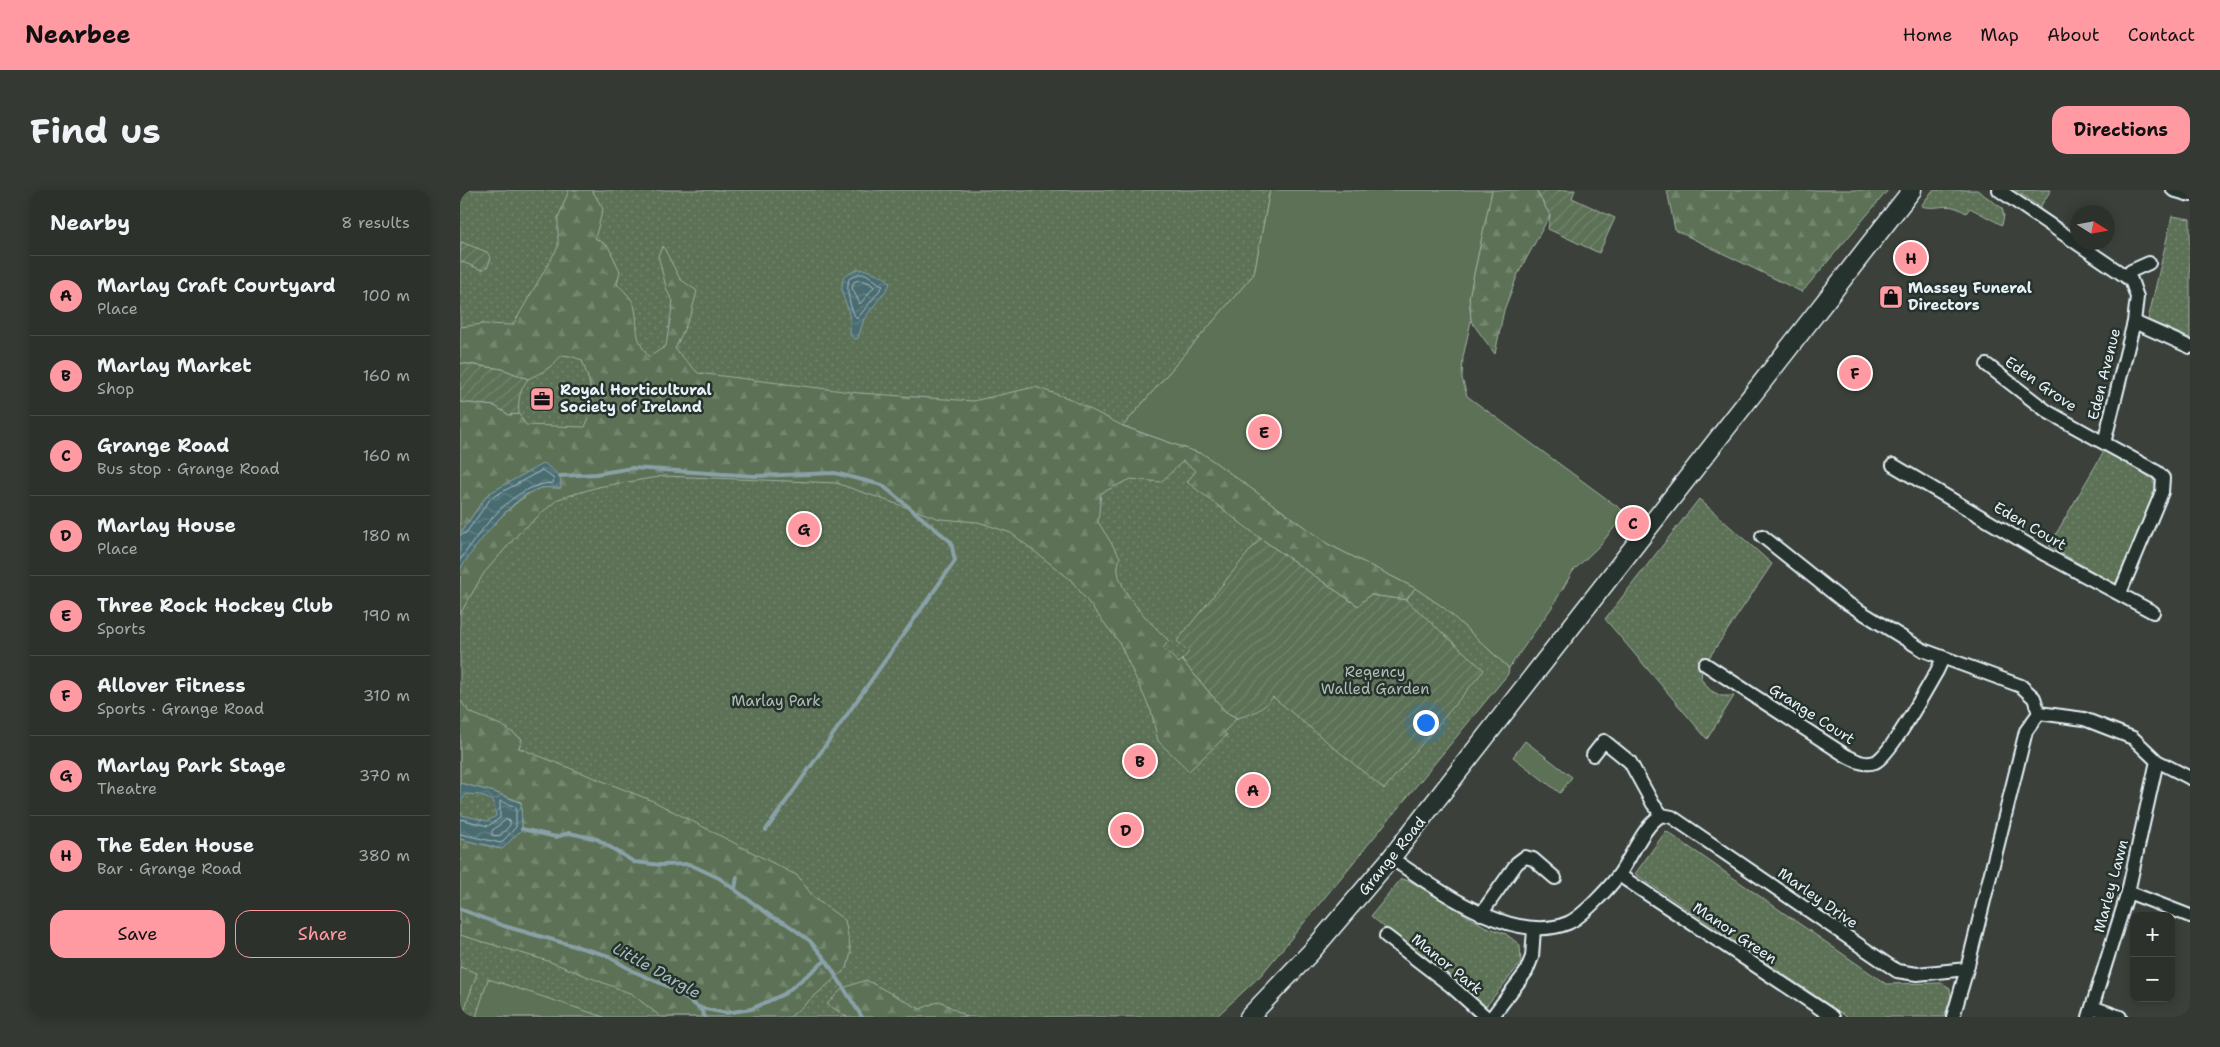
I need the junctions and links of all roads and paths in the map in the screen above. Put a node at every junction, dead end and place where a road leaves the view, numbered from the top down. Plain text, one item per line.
1 (1912, 190) edge
2 (1999, 190) edge
3 (2172, 190) edge
4 (2190, 195) edge
5 (2149, 262) dead end
6 (2129, 278) junction
7 (2134, 322) junction
8 (2190, 347) edge
9 (1987, 365) dead end
10 (2104, 443) junction
11 (1893, 465) dead end
12 (1762, 536) dead end
13 (2120, 593) junction
14 (2152, 612) dead end
15 (1942, 658) junction
16 (1705, 664) dead end
17 (2039, 713) junction
18 (1593, 755) dead end
19 (2157, 761) junction
20 (2190, 778) edge
21 (1662, 815) junction
22 (1391, 858) junction
23 (1619, 875) junction
24 (1555, 878) dead end
25 (2128, 892) junction
26 (1481, 914) junction
27 (2190, 916) edge
28 (1534, 929) junction
29 (1386, 936) dead end
30 (1967, 969) junction
31 (2091, 1012) edge
32 (1249, 1017) edge
33 (1486, 1017) edge
34 (1492, 1017) edge
35 (1833, 1017) edge
36 (1952, 1017) edge
37 (2120, 1017) edge

1 - 22 main road, Grange Road
2 - 6 street
3 - 4 street
5 - 6 street
6 - 7 street, Eden Avenue
7 - 8 street
7 - 10 street, Eden Avenue
9 - 10 street, Eden Grove
10 - 13 street, Eden Avenue
11 - 13 street, Eden Court
12 - 15 street
13 - 14 street, Eden Court
15 - 16 street, Grange Court
15 - 17 street
17 - 19 street
17 - 30 street
18 - 21 street
19 - 20 street
19 - 25 street, Marley Lawn
21 - 23 street
21 - 30 street, Marley Drive
22 - 26 street
22 - 32 main road, Grange Road
23 - 28 street
23 - 35 street, Manor Green
24 - 26 street
25 - 27 street
25 - 31 street, Marley Lawn
26 - 28 street
28 - 34 street
29 - 33 street, Manor Park
30 - 36 street
31 - 37 street

